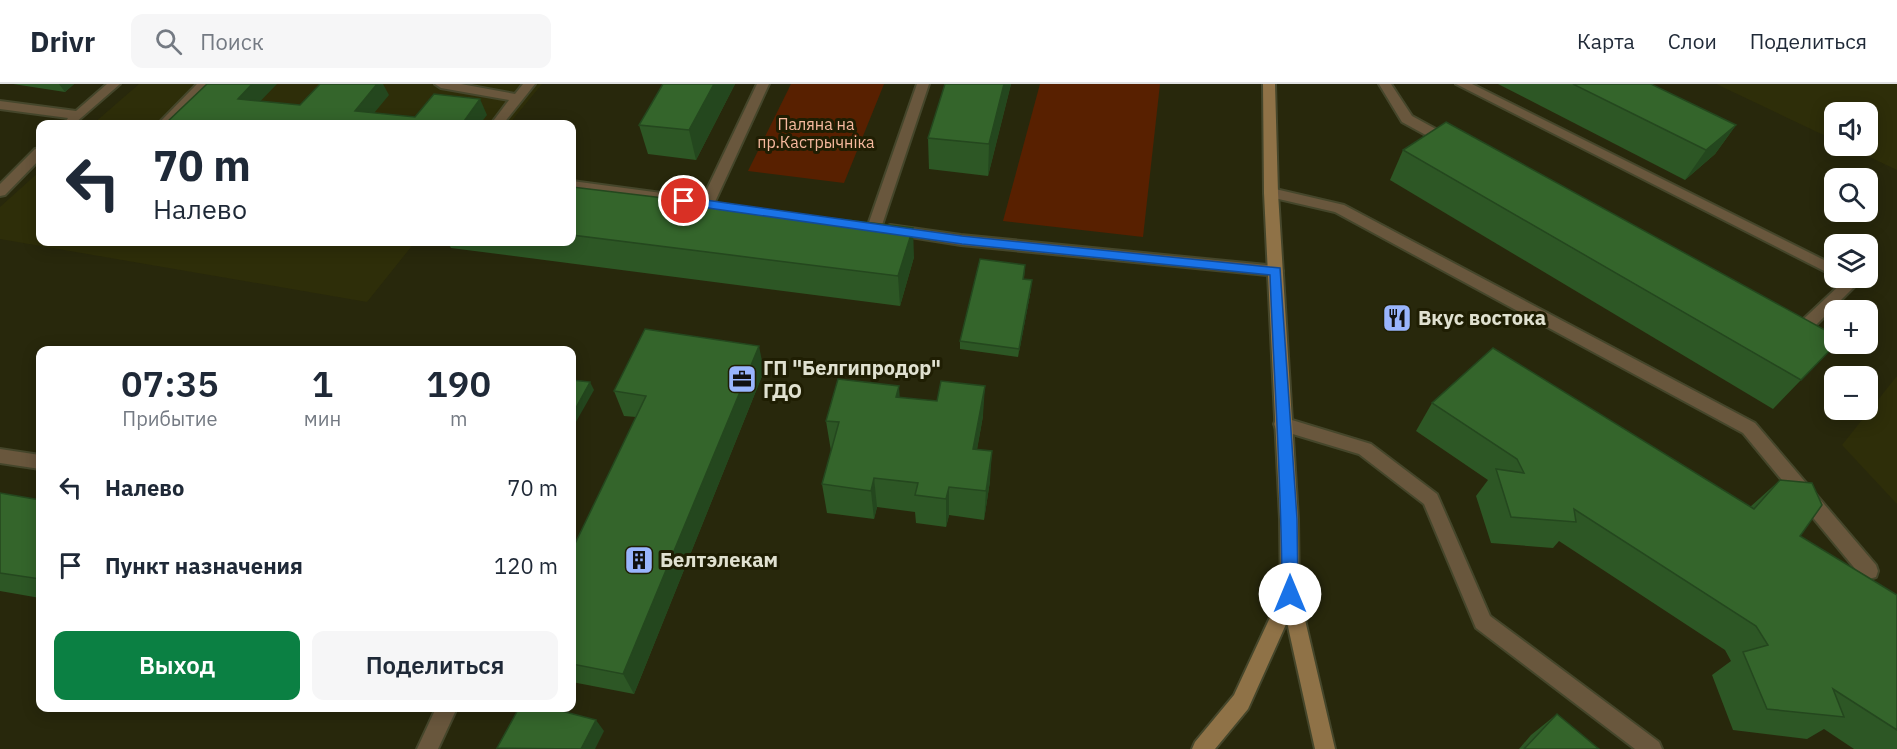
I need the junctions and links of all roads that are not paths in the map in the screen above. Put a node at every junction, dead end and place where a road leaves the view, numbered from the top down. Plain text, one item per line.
1 (114, 84) edge
2 (204, 84) edge
3 (441, 84) edge
4 (529, 84) edge
5 (763, 84) edge
6 (923, 84) edge
7 (1269, 84) edge
8 (1386, 84) edge
9 (1462, 84) edge
10 (518, 98) junction
11 (0, 105) edge
12 (78, 115) junction
13 (73, 120) edge
14 (168, 120) edge
15 (500, 120) edge
16 (1458, 147) edge
17 (36, 156) edge
18 (576, 186) edge
19 (0, 192) edge
20 (1270, 193) junction
21 (1824, 267) edge
22 (1276, 271) junction
23 (1846, 288) edge
24 (1786, 330) edge
25 (1282, 424) junction
26 (0, 456) edge
27 (36, 461) edge
28 (1869, 571) dead end
29 (1290, 594) junction
30 (445, 712) edge
31 (427, 749) edge
32 (1202, 749) edge
33 (1325, 749) edge
34 (1652, 749) edge

1 - 12 lane
2 - 14 lane
3 - 10 lane
4 - 10 lane
5 - 18 lane
6 - 22 lane
7 - 20 main road
8 - 16 lane
9 - 21 lane
10 - 15 lane
11 - 12 lane
12 - 13 lane
17 - 19 lane
20 - 22 main road
20 - 28 lane
22 - 25 main road
23 - 24 lane
25 - 29 main road
25 - 34 lane
26 - 27 lane
29 - 32 main road
29 - 33 main road
30 - 31 lane

